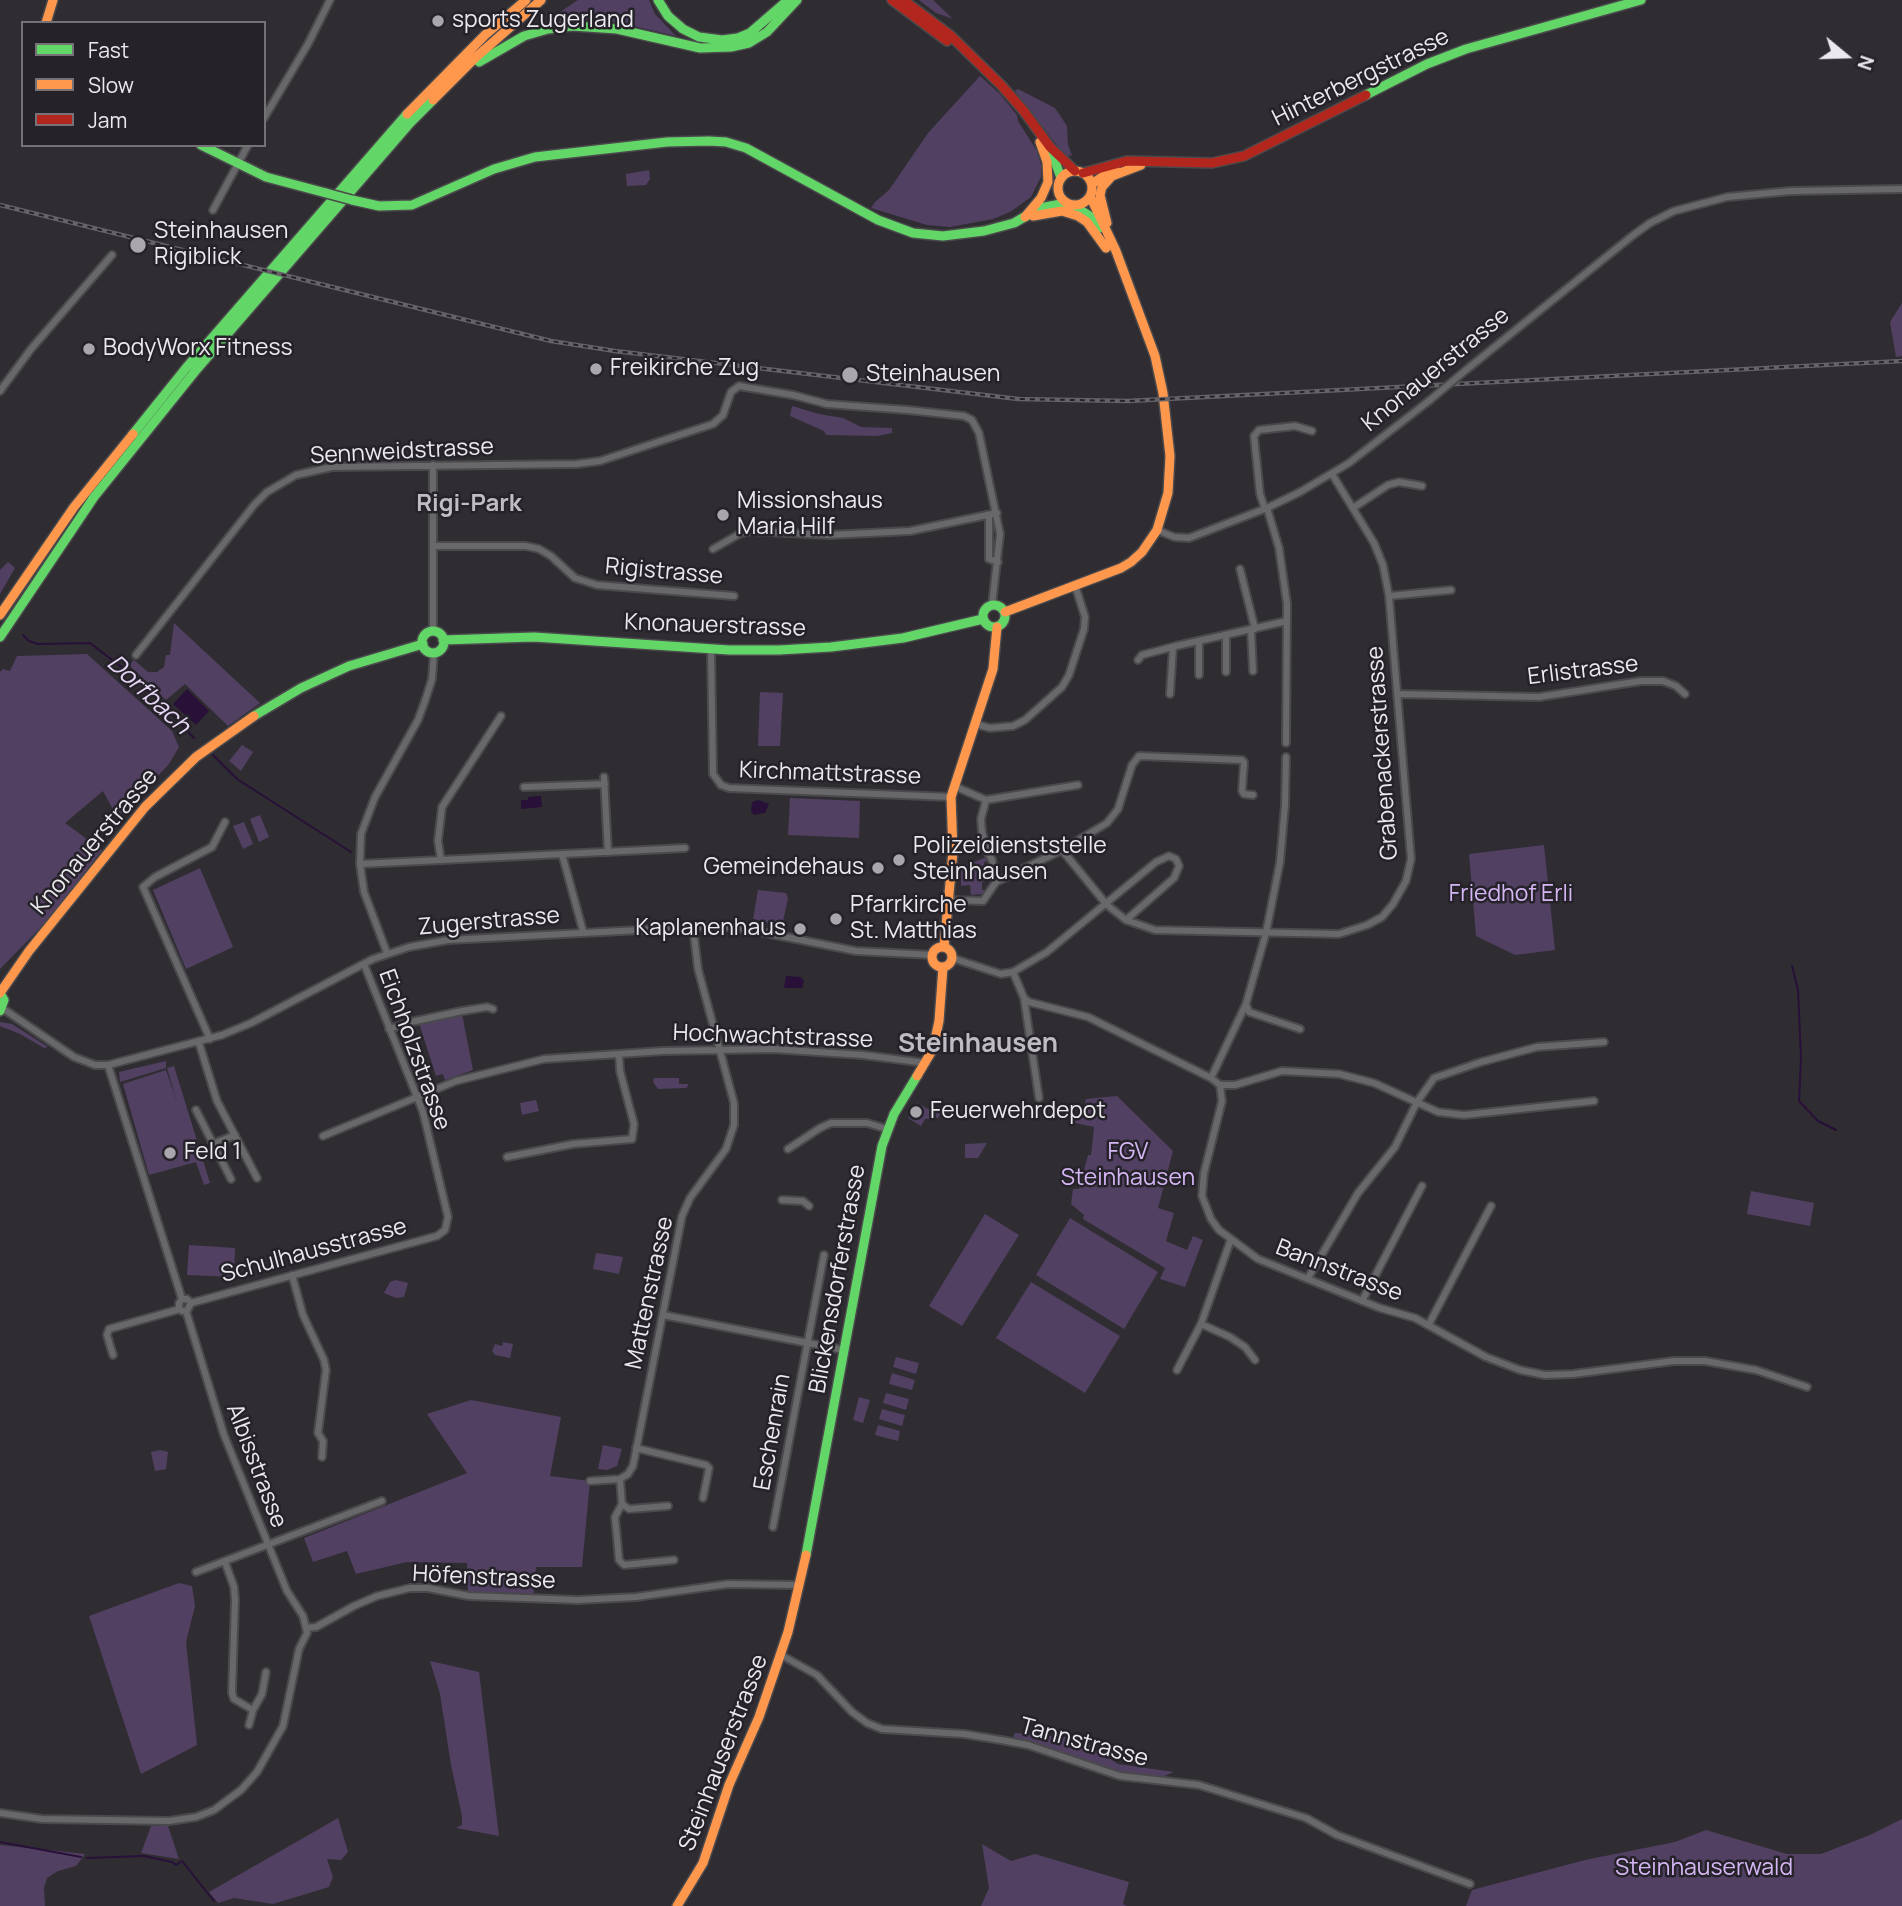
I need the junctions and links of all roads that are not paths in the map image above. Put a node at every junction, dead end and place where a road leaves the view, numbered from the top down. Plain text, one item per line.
1 (53, 0) edge
2 (330, 0) edge
3 (520, 0) edge
4 (526, 0) edge
5 (541, 0) edge
6 (658, 0) edge
7 (786, 0) edge
8 (797, 0) edge
9 (892, 0) edge
10 (903, 0) edge
11 (1641, 0) edge
12 (47, 21) edge
13 (485, 35) junction
14 (983, 68) junction
15 (446, 86) junction
16 (266, 115) edge
17 (1030, 121) junction
18 (205, 147) edge
19 (247, 147) edge
20 (1050, 147) junction
21 (1156, 160) junction
22 (1137, 162) junction
23 (237, 164) junction
24 (1079, 172) junction
25 (1059, 183) junction
26 (1092, 184) junction
27 (1902, 189) edge
28 (1090, 196) junction
29 (1069, 204) junction
30 (1041, 208) junction
31 (214, 210) dead end
32 (1025, 217) junction
33 (1111, 250) junction
34 (112, 255) dead end
35 (0, 391) edge
36 (1312, 431) dead end
37 (433, 465) junction
38 (1332, 474) junction
39 (1422, 485) dead end
40 (1266, 508) junction
41 (1353, 508) junction
42 (993, 514) junction
43 (1157, 530) junction
44 (434, 546) junction
45 (713, 549) dead end
46 (1240, 569) dead end
47 (1074, 585) junction
48 (1451, 590) dead end
49 (734, 596) dead end
50 (1390, 596) junction
51 (992, 605) junction
52 (1005, 612) junction
53 (0, 615) edge
54 (983, 619) junction
55 (1287, 621) junction
56 (997, 627) junction
57 (1253, 629) junction
58 (433, 631) junction
59 (1226, 636) junction
60 (0, 637) edge
61 (443, 640) junction
62 (1199, 642) junction
63 (423, 644) junction
64 (1173, 648) junction
65 (711, 649) junction
66 (434, 652) junction
67 (136, 655) dead end
68 (1138, 660) dead end
69 (1253, 671) dead end
70 (1226, 672) dead end
71 (1199, 676) dead end
72 (1170, 694) dead end
73 (1398, 694) junction
74 (1685, 694) dead end
75 (501, 716) dead end
76 (975, 724) junction
77 (1286, 743) dead end
78 (1286, 757) dead end
79 (1078, 785) dead end
80 (954, 786) junction
81 (524, 787) dead end
82 (1253, 795) dead end
83 (951, 797) junction
84 (986, 800) junction
85 (225, 822) dead end
86 (685, 848) dead end
87 (1062, 850) junction
88 (608, 852) junction
89 (562, 854) junction
90 (441, 860) junction
91 (360, 864) junction
92 (996, 882) junction
93 (948, 900) junction
94 (1107, 905) junction
95 (1126, 920) junction
96 (693, 927) junction
97 (583, 931) junction
98 (1266, 933) junction
99 (944, 947) junction
100 (387, 953) junction
101 (933, 956) junction
102 (952, 958) junction
103 (364, 964) junction
104 (943, 967) junction
105 (1013, 972) junction
106 (0, 993) edge
107 (1024, 998) junction
108 (1246, 1004) junction
109 (1, 1009) edge
110 (493, 1009) dead end
111 (389, 1029) junction
112 (1300, 1029) dead end
113 (210, 1039) junction
114 (1604, 1042) dead end
115 (199, 1043) junction
116 (721, 1050) junction
117 (619, 1054) junction
118 (926, 1063) junction
119 (108, 1065) junction
120 (1211, 1078) junction
121 (1220, 1085) junction
122 (417, 1097) junction
123 (1039, 1098) dead end
124 (1594, 1101) dead end
125 (1417, 1102) junction
126 (196, 1110) dead end
127 (887, 1129) junction
128 (235, 1135) junction
129 (323, 1136) dead end
130 (213, 1144) junction
131 (788, 1149) dead end
132 (507, 1157) dead end
133 (257, 1178) dead end
134 (230, 1179) dead end
135 (1422, 1186) dead end
136 (782, 1200) dead end
137 (809, 1206) dead end
138 (1491, 1206) dead end
139 (444, 1230) joint
140 (1231, 1239) junction
141 (824, 1255) dead end
142 (292, 1275) junction
143 (1308, 1278) junction
144 (182, 1299) junction
145 (1362, 1301) junction
146 (191, 1303) junction
147 (183, 1310) junction
148 (663, 1315) junction
149 (1201, 1324) junction
150 (1429, 1324) junction
151 (807, 1343) junction
152 (844, 1350) junction
153 (113, 1354) dead end
154 (1255, 1360) dead end
155 (1177, 1370) dead end
156 (1807, 1387) dead end
157 (636, 1448) junction
158 (322, 1457) dead end
159 (620, 1479) junction
160 (590, 1481) dead end
161 (703, 1498) dead end
162 (382, 1501) dead end
163 (622, 1504) junction
164 (668, 1506) dead end
165 (773, 1527) dead end
166 (268, 1546) junction
167 (674, 1560) dead end
168 (225, 1562) junction
169 (196, 1572) dead end
170 (800, 1585) junction
171 (795, 1608) joint
172 (306, 1628) junction
173 (781, 1655) junction
174 (266, 1672) dead end
175 (253, 1710) junction
176 (249, 1725) dead end
177 (0, 1813) edge
178 (1470, 1884) dead end
179 (677, 1906) edge

1 - 12 main road
2 - 16 street
3 - 13 main road
4 - 13 main road
5 - 15 main road
6 - 7 main road
8 - 15 main road
9 - 14 main road
10 - 14 main road
11 - 21 main road, Hinterbergstrasse
13 - 53 main road
14 - 17 main road
15 - 60 main road
17 - 20 main road
17 - 32 main road
18 - 23 main road
19 - 23 street
20 - 24 main road
20 - 25 main road
21 - 22 main road, Hinterbergstrasse
21 - 33 main road
22 - 24 main road, Hinterbergstrasse
22 - 26 main road, Hinterbergstrasse
23 - 31 street
23 - 32 main road, bridge
24 - 25 main road
24 - 26 main road
25 - 29 main road
25 - 30 main road
26 - 28 main road
27 - 38 street, Knonauerstrasse, bridge
28 - 29 main road
28 - 33 main road
29 - 30 main road
29 - 33 main road
30 - 32 main road
32 - 33 main road
33 - 43 main road
34 - 35 street
36 - 40 street
37 - 42 street, Sennweidstrasse
37 - 44 street
37 - 67 street, Sennweidstrasse
38 - 40 street, Knonauerstrasse
38 - 41 street, Grabenackerstrasse
39 - 41 street
40 - 43 street, Knonauerstrasse
40 - 55 street
41 - 50 street, Grabenackerstrasse
42 - 45 street
42 - 51 street
43 - 47 main road
44 - 49 street, Rigistrasse
44 - 58 street
46 - 57 street
47 - 52 main road
47 - 76 street
48 - 50 street
50 - 73 street, Grabenackerstrasse
51 - 52 main road
51 - 54 main road
52 - 56 main road
54 - 56 main road
54 - 65 main road, Knonauerstrasse
55 - 57 street
55 - 77 street
56 - 76 main road
57 - 59 street
57 - 69 street
58 - 61 main road
58 - 63 main road
59 - 62 street
59 - 70 street
61 - 65 main road, Knonauerstrasse
61 - 66 main road
62 - 64 street
62 - 71 street
63 - 66 main road
63 - 106 main road, Knonauerstrasse
64 - 68 street
64 - 72 street
65 - 83 street, Kirchmattstrasse
66 - 91 street
73 - 74 street, Erlistrasse
73 - 98 street, Grabenackerstrasse
75 - 90 street
76 - 80 main road
78 - 98 street
79 - 84 street
80 - 83 main road
80 - 84 street
81 - 88 street
82 - 87 street
83 - 93 main road
84 - 92 street
85 - 113 street
86 - 88 street
87 - 92 street
87 - 94 street
88 - 89 street
89 - 90 street
89 - 97 street
90 - 91 street
91 - 100 street
92 - 93 street
93 - 99 main road
94 - 95 street
94 - 95 street
94 - 105 street
95 - 98 street, Grabenackerstrasse
96 - 97 street, Zugerstrasse
96 - 101 street, Zugerstrasse
96 - 116 street, Mattenstrasse
97 - 100 street, Zugerstrasse
98 - 108 street
99 - 101 main road
99 - 102 main road
100 - 103 street, Zugerstrasse
101 - 104 main road
102 - 104 main road
102 - 105 street
103 - 111 street, Eichholzstrasse
103 - 113 street, Zugerstrasse
104 - 118 main road, Blickensdorferstrasse
105 - 107 street
106 - 109 main road
107 - 120 street
107 - 123 street
108 - 112 street
108 - 120 street
109 - 119 street, Zugerstrasse
110 - 111 street
111 - 122 street, Eichholzstrasse
113 - 115 street, Zugerstrasse
114 - 125 street
115 - 119 street, Zugerstrasse
115 - 128 street
116 - 117 street, Hochwachtstrasse
116 - 118 street, Hochwachtstrasse
116 - 148 street, Mattenstrasse
117 - 122 street, Hochwachtstrasse
117 - 132 street
118 - 127 main road, Blickensdorferstrasse
119 - 144 street, Albisstrasse
120 - 121 street
121 - 125 street
121 - 140 street, Bannstrasse
122 - 129 street, Hochwachtstrasse
122 - 139 street, Eichholzstrasse
124 - 125 street
125 - 143 street
126 - 130 street
127 - 131 street
127 - 152 main road, Blickensdorferstrasse
128 - 130 street
128 - 133 street
130 - 134 street
135 - 145 street
136 - 137 street
138 - 150 street
139 - 142 street, Schulhausstrasse
140 - 143 street, Bannstrasse
140 - 149 street
141 - 151 street, Eschenrain
142 - 146 street, Schulhausstrasse
142 - 158 street
143 - 145 street, Bannstrasse
144 - 146 street
144 - 147 street, Albisstrasse
145 - 150 street, Bannstrasse
146 - 147 street
147 - 153 street
147 - 166 street, Albisstrasse
148 - 151 street
148 - 157 street, Mattenstrasse
149 - 154 street
149 - 155 street
150 - 156 street, Bannstrasse
151 - 152 street
151 - 165 street, Eschenrain
152 - 170 main road, Blickensdorferstrasse
157 - 159 street, Mattenstrasse
157 - 161 street
159 - 160 street
159 - 163 street
162 - 166 street
163 - 164 street
163 - 167 street
166 - 168 street
166 - 172 street, Albisstrasse
168 - 169 street
168 - 175 street
170 - 171 main road, Blickensdorferstrasse
170 - 172 street, Höfenstrasse
171 - 173 main road, Steinhauserstrasse
172 - 177 street
173 - 178 street, Tannstrasse
173 - 179 main road, Steinhauserstrasse
174 - 175 street
175 - 176 street

